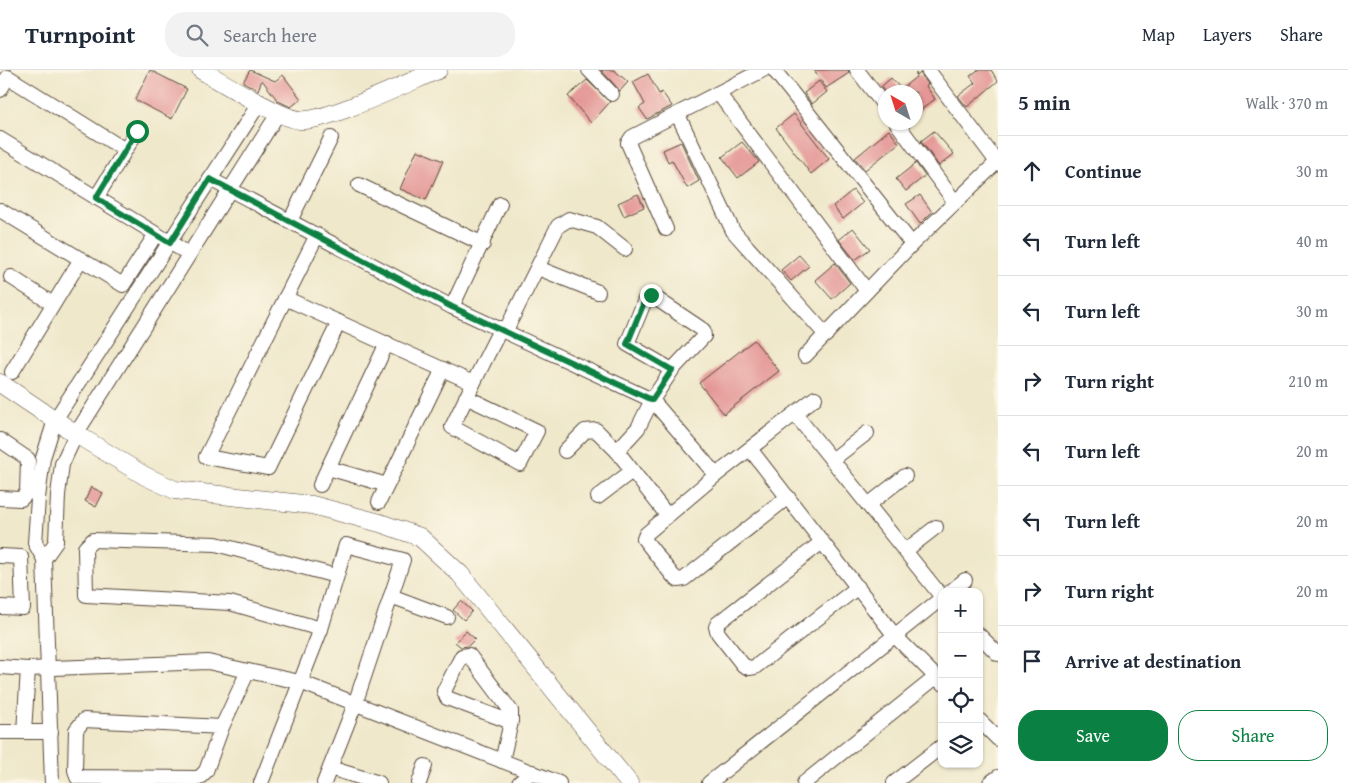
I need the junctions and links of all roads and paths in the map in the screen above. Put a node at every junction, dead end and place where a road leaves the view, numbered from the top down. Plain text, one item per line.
1 (200, 70) edge
2 (438, 70) edge
3 (589, 70) edge
4 (763, 70) edge
5 (774, 70) edge
6 (857, 70) edge
7 (928, 70) edge
8 (0, 90) edge
9 (612, 94) dead end
10 (719, 94) junction
11 (878, 98) edge
12 (260, 102) junction
13 (279, 112) junction
14 (678, 115) junction
15 (902, 130) edge
16 (137, 131) dead end
17 (331, 138) dead end
18 (0, 139) edge
19 (125, 150) junction
20 (997, 161) edge
21 (210, 179) junction
22 (359, 185) dead end
23 (230, 190) junction
24 (96, 198) junction
25 (955, 202) junction
26 (500, 204) dead end
27 (0, 210) edge
28 (290, 221) junction
29 (666, 230) dead end
30 (156, 234) junction
31 (317, 235) junction
32 (170, 243) junction
33 (483, 244) junction
34 (912, 244) junction
35 (625, 248) dead end
36 (189, 254) junction
37 (81, 259) junction
38 (538, 268) junction
39 (11, 277) dead end
40 (867, 291) junction
41 (598, 292) dead end
42 (285, 298) junction
43 (53, 304) junction
44 (452, 307) junction
45 (339, 322) junction
46 (504, 329) junction
47 (826, 335) junction
48 (387, 344) junction
49 (805, 356) dead end
50 (443, 370) junction
51 (672, 370) junction
52 (6, 377) edge
53 (473, 383) junction
54 (466, 397) junction
55 (815, 398) dead end
56 (652, 400) junction
57 (795, 414) junction
58 (56, 420) junction
59 (867, 433) dead end
60 (76, 434) junction
61 (0, 440) edge
62 (750, 449) junction
63 (565, 450) dead end
64 (617, 451) junction
65 (832, 460) junction
66 (328, 468) junction
67 (632, 471) junction
68 (716, 475) junction
69 (905, 476) dead end
70 (320, 485) dead end
71 (387, 485) junction
72 (598, 497) dead end
73 (788, 497) junction
74 (0, 498) edge
75 (379, 502) dead end
76 (868, 506) junction
77 (667, 515) junction
78 (936, 527) dead end
79 (822, 542) junction
80 (905, 551) junction
81 (0, 556) edge
82 (44, 559) junction
83 (336, 576) junction
84 (965, 580) dead end
85 (858, 587) junction
86 (955, 588) edge
87 (938, 592) edge
88 (391, 596) junction
89 (938, 600) edge
90 (0, 608) edge
91 (23, 608) junction
92 (46, 613) junction
93 (447, 617) dead end
94 (320, 629) junction
95 (895, 636) junction
96 (983, 639) edge
97 (998, 654) edge
98 (47, 666) junction
99 (0, 667) edge
100 (28, 669) junction
101 (248, 671) junction
102 (938, 679) edge
103 (938, 681) edge
104 (300, 682) junction
105 (356, 704) junction
106 (511, 722) junction
107 (982, 723) edge
108 (222, 727) junction
109 (0, 732) edge
110 (24, 732) junction
111 (51, 732) junction
112 (998, 739) edge
113 (938, 749) edge
114 (502, 761) junction
115 (425, 766) dead end
116 (330, 768) junction
117 (532, 772) junction
118 (998, 777) edge
119 (52, 783) edge
120 (261, 783) edge
121 (324, 783) edge
122 (379, 783) edge
123 (419, 783) edge
124 (518, 783) edge
125 (560, 783) edge
126 (630, 783) edge
127 (709, 783) edge
128 (804, 783) edge
129 (894, 783) edge
130 (990, 783) edge

1 - 12 street
2 - 13 street
3 - 9 street
4 - 10 street
5 - 34 street
6 - 11 street
7 - 20 street
8 - 19 street
10 - 14 street
10 - 40 street
12 - 13 street
12 - 21 street
13 - 23 street
14 - 29 street
14 - 47 street
15 - 25 street
16 - 19 street
17 - 28 street
18 - 24 street
19 - 24 street
20 - 25 street
21 - 23 street
21 - 32 street
22 - 33 street
23 - 28 street
23 - 36 street
24 - 30 street
25 - 34 street
26 - 33 street
27 - 37 street
28 - 31 street
30 - 32 street
30 - 37 street
31 - 42 street
31 - 44 street
32 - 36 street
32 - 58 street
33 - 44 street
34 - 40 street
35 - 38 street
36 - 60 street
37 - 43 street
38 - 41 street
38 - 46 street
39 - 43 street
40 - 47 street
42 - 45 street
42 - 45 street
43 - 52 street
44 - 46 street
45 - 48 street
46 - 53 street
46 - 56 street
47 - 49 street
48 - 50 street
48 - 66 street
50 - 53 street
50 - 71 street
51 - 51 street
51 - 56 street
52 - 58 street
53 - 54 street
54 - 54 street
55 - 57 street
56 - 64 street
56 - 68 street
57 - 62 street
57 - 65 street
58 - 60 street
58 - 82 street
59 - 65 street
60 - 82 street
60 - 126 street
61 - 74 street
62 - 68 street
62 - 73 street
63 - 64 street
64 - 67 street
65 - 76 street
66 - 70 street
66 - 71 street
67 - 72 street
67 - 77 street
68 - 77 street
69 - 76 street
71 - 75 street
73 - 77 street
73 - 79 street
76 - 80 street
78 - 80 street
79 - 85 street
79 - 85 street
80 - 87 street
81 - 91 street
82 - 92 street
83 - 88 street
83 - 94 street
83 - 94 street
84 - 86 street
85 - 95 street
88 - 93 street
88 - 105 street
89 - 95 street
90 - 91 street
91 - 92 street
92 - 98 street
94 - 104 street
95 - 102 street
95 - 127 street
96 - 97 street
98 - 100 street
98 - 101 street
98 - 111 street
99 - 100 street
100 - 110 street
101 - 104 street
101 - 108 street
103 - 128 street
104 - 105 street
104 - 120 street
105 - 114 street
105 - 116 street
106 - 106 street
106 - 114 street
107 - 112 street
108 - 108 street
109 - 110 street
110 - 111 street
111 - 119 street
113 - 129 street
114 - 117 street
115 - 123 street
116 - 121 street
116 - 122 street
117 - 124 street
117 - 125 street
118 - 130 street

